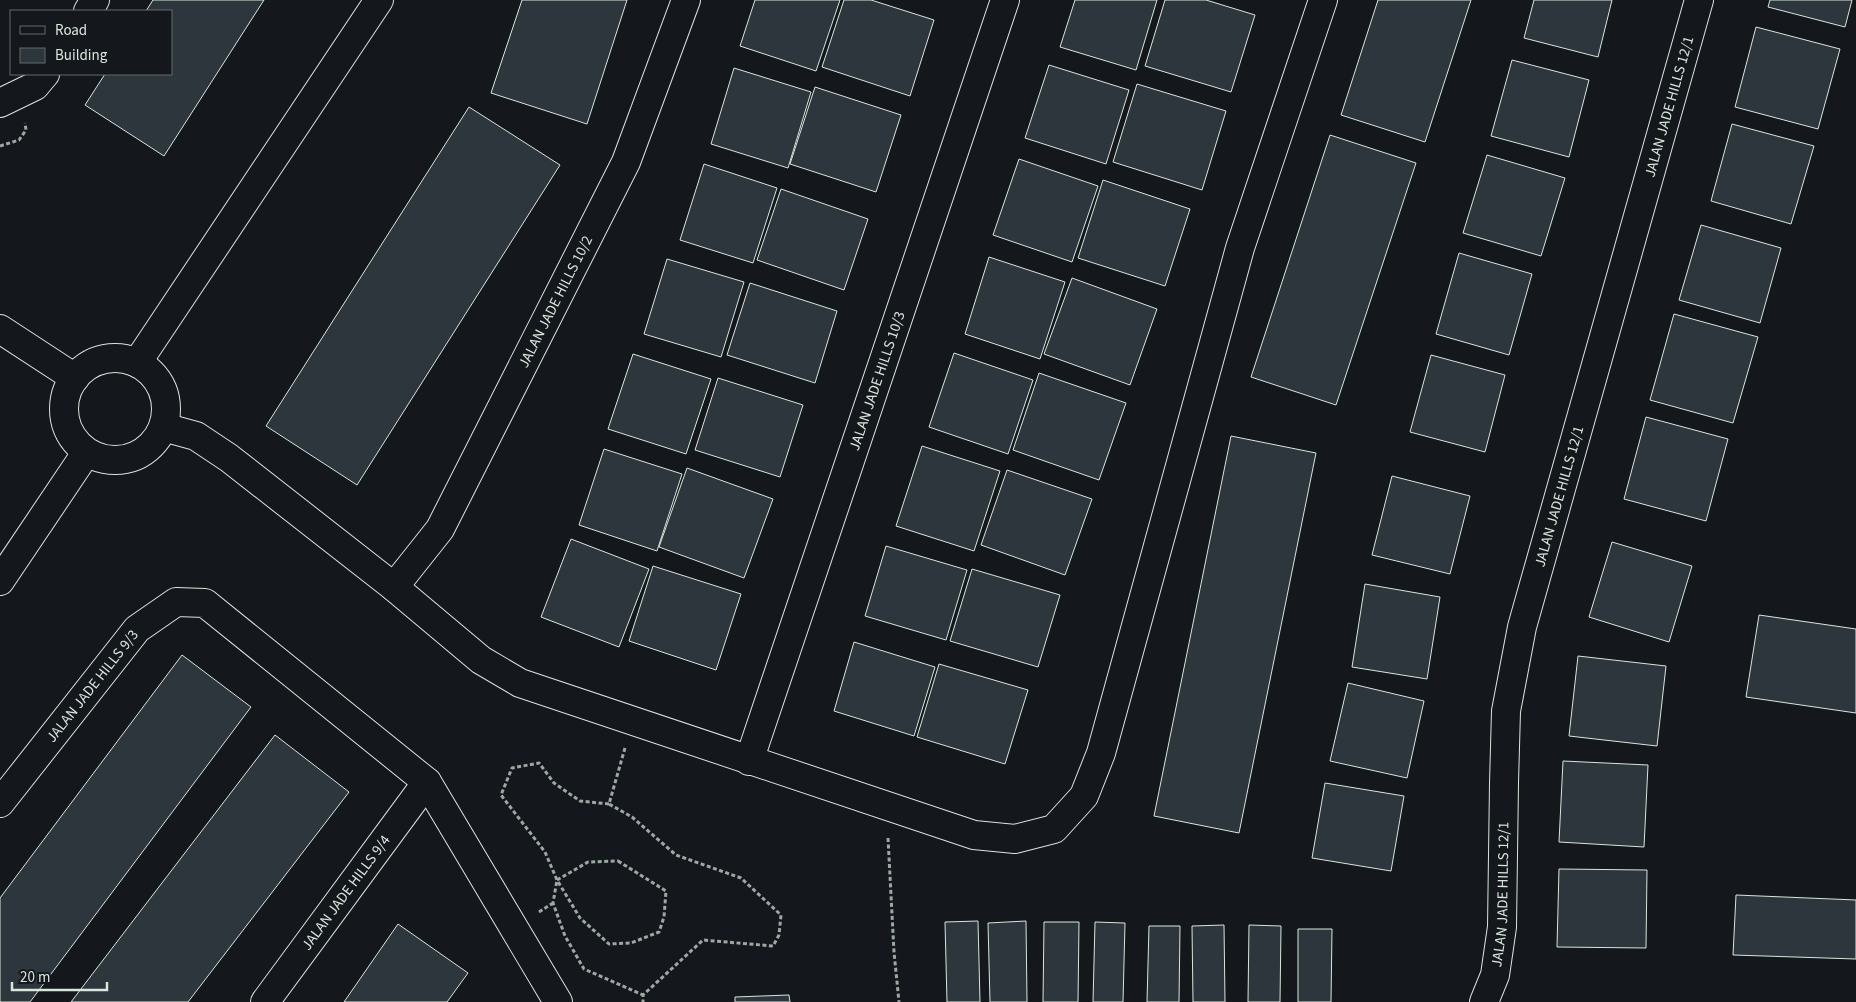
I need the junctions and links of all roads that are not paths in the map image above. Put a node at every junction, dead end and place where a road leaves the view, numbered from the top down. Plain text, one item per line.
1 (379, 0) edge
2 (686, 0) edge
3 (1005, 0) edge
4 (1323, 0) edge
5 (1699, 0) edge
6 (44, 75) edge
7 (0, 103) edge
8 (0, 329) edge
9 (138, 363) junction
10 (75, 378) junction
11 (163, 427) junction
12 (86, 453) junction
13 (0, 581) edge
14 (394, 587) junction
15 (749, 761) junction
16 (427, 782) junction
17 (0, 802) edge
18 (265, 1002) edge
19 (558, 1002) edge
20 (1484, 1002) edge

1 - 9 street
2 - 14 street, JALAN JADE HILLS 10/2
3 - 15 street, JALAN JADE HILLS 10/3
4 - 15 street
5 - 20 street, JALAN JADE HILLS 12/1
6 - 7 street
8 - 10 street
9 - 10 street
9 - 11 street
10 - 12 street
11 - 12 street
11 - 14 street
12 - 13 street
14 - 15 street
16 - 17 street, JALAN JADE HILLS 9/3
16 - 18 street, JALAN JADE HILLS 9/4
16 - 19 street

